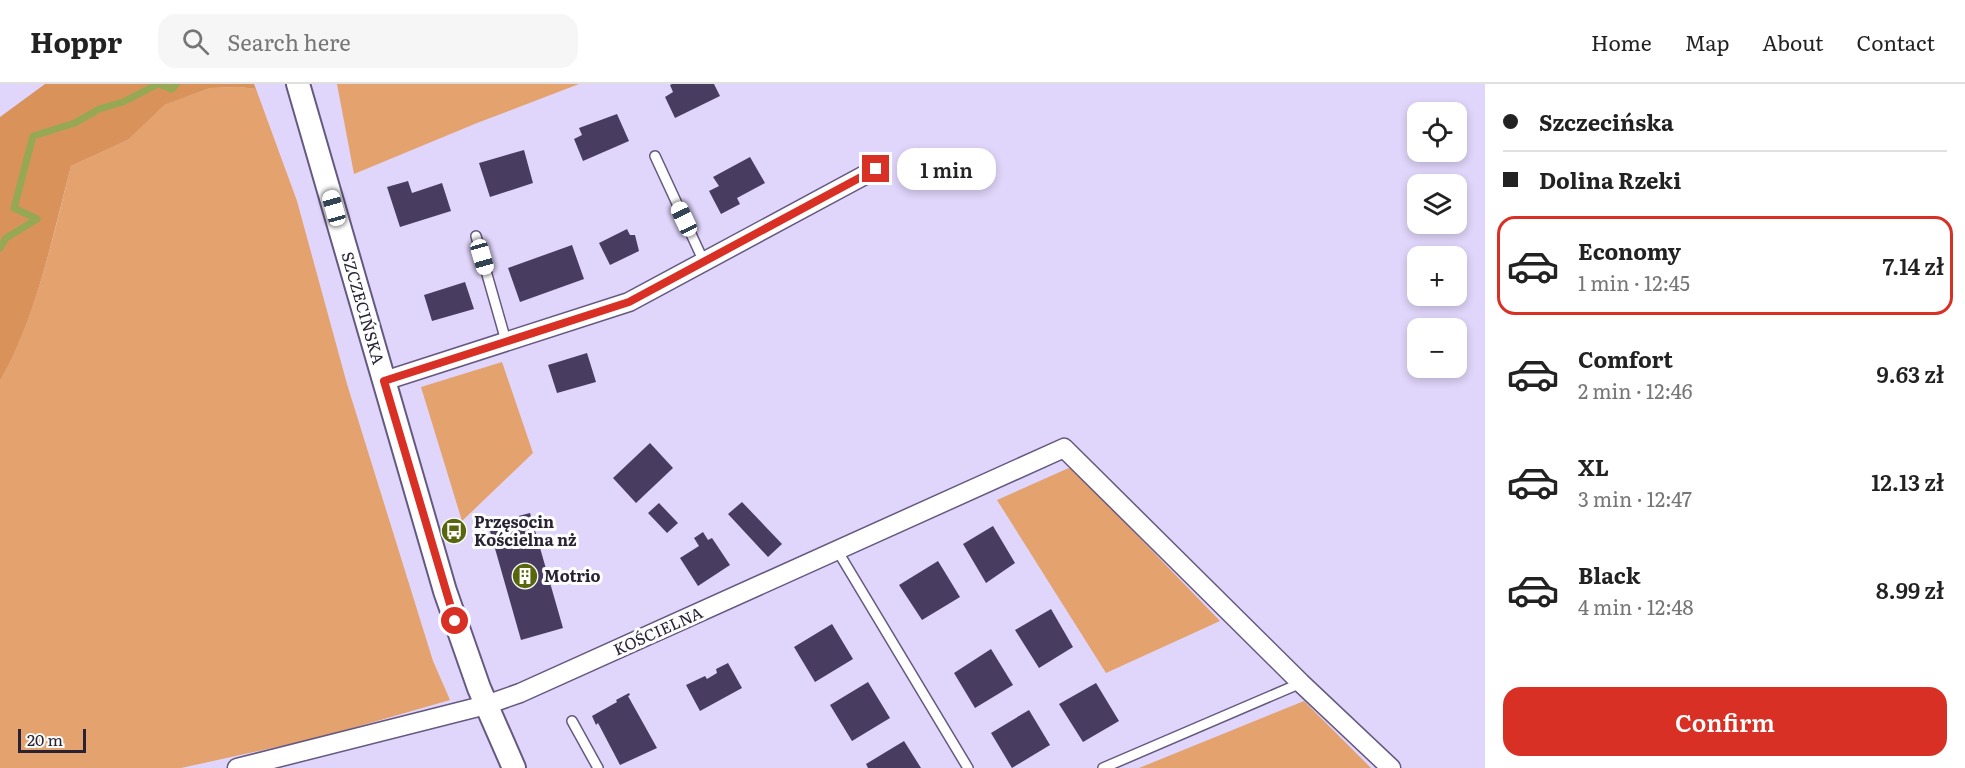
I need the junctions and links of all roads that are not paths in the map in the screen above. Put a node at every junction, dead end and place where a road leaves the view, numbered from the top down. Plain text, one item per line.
1 (298, 84) edge
2 (655, 156) dead end
3 (876, 169) dead end
4 (476, 236) dead end
5 (704, 262) junction
6 (506, 341) junction
7 (384, 381) junction
8 (837, 550) junction
9 (1301, 684) junction
10 (486, 705) junction
11 (572, 721) dead end
12 (237, 768) edge
13 (514, 768) edge
14 (598, 768) edge
15 (968, 768) edge
16 (1103, 768) edge
17 (1391, 768) edge

1 - 7 street, SZCZECIŃSKA
2 - 5 lane
3 - 5 street
4 - 6 lane
5 - 6 street
6 - 7 street
7 - 10 street, SZCZECIŃSKA
8 - 9 street, KOŚCIELNA
8 - 10 street, KOŚCIELNA
8 - 15 lane
9 - 16 lane
9 - 17 street
10 - 12 street, KOŚCIELNA
10 - 13 street, SZCZECIŃSKA
11 - 14 lane

